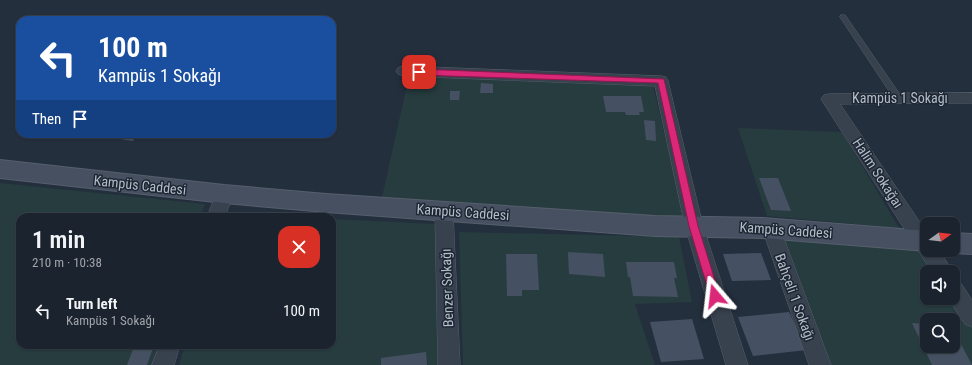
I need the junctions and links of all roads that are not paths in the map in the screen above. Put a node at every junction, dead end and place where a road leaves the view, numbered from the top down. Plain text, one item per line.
1 (843, 17) dead end
2 (404, 71) dead end
3 (898, 98) junction
4 (972, 98) edge
5 (829, 99) joint
6 (0, 169) edge
7 (224, 194) junction
8 (444, 212) junction
9 (217, 213) edge
10 (694, 226) junction
11 (770, 228) junction
12 (920, 236) edge
13 (960, 243) edge
14 (920, 244) edge
15 (972, 244) edge
16 (960, 299) edge
17 (972, 317) edge
18 (169, 349) edge
19 (163, 365) edge
20 (449, 365) edge
21 (736, 365) edge
22 (820, 365) edge

1 - 3 lane
2 - 10 street
3 - 4 street, Kampüs 1 Sokağı
3 - 5 street, Kampüs 1 Sokağı
5 - 12 street, Halim Sokağaı
6 - 7 street, Kampüs Caddesi
7 - 8 street, Kampüs Caddesi
7 - 9 street
8 - 10 street, Kampüs Caddesi
8 - 20 street, Benzer Sokağı
10 - 11 street, Kampüs Caddesi
10 - 21 street
11 - 14 street, Kampüs Caddesi
11 - 22 street, Bahçeli 1 Sokağı
13 - 15 street
16 - 17 street
18 - 19 street

